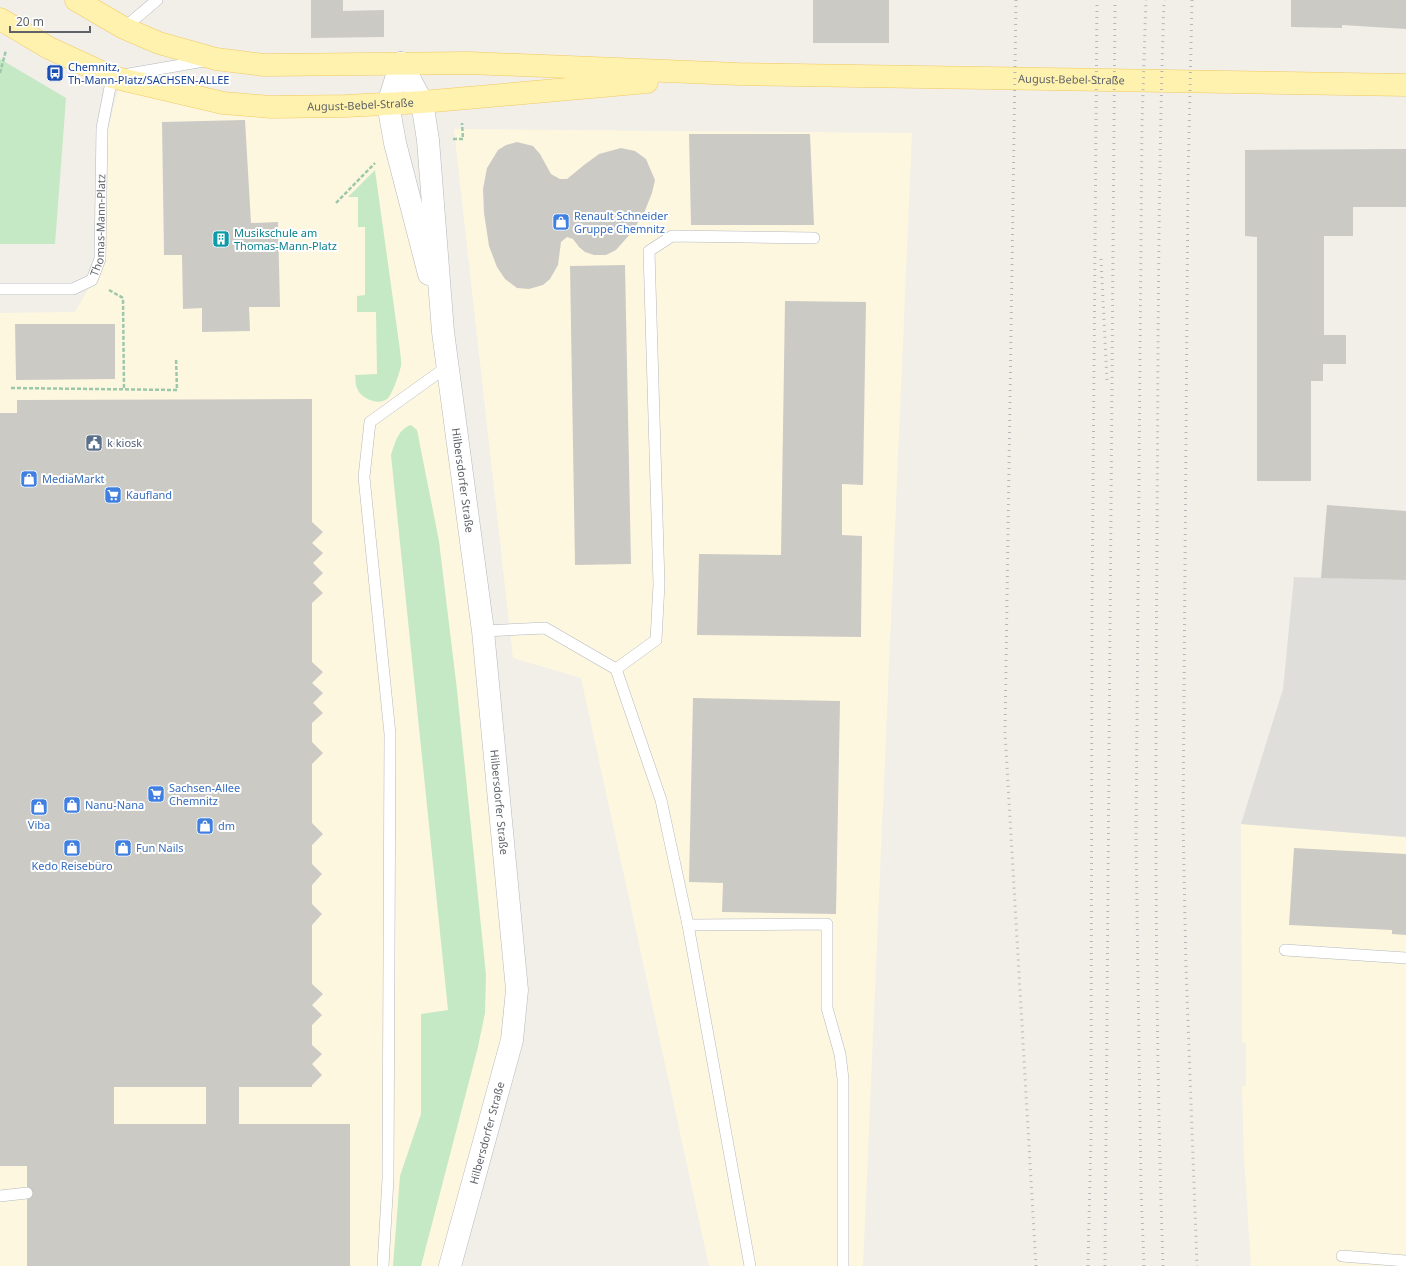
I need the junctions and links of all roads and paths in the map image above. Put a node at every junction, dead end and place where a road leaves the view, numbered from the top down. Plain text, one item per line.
1 (76, 0) edge
2 (157, 0) edge
3 (0, 19) edge
4 (124, 28) junction
5 (216, 59) junction
6 (401, 63) junction
7 (738, 74) junction
8 (112, 77) junction
9 (1406, 85) edge
10 (422, 102) junction
11 (388, 104) junction
12 (814, 238) dead end
13 (0, 289) edge
14 (123, 298) dead end
15 (444, 332) junction
16 (176, 358) dead end
17 (448, 366) junction
18 (11, 388) dead end
19 (124, 389) junction
20 (483, 631) junction
21 (616, 669) junction
22 (688, 925) junction
23 (1285, 950) dead end
24 (1406, 958) edge
25 (27, 1193) dead end
26 (0, 1196) edge
27 (1342, 1256) dead end
28 (1406, 1260) edge
29 (383, 1266) edge
30 (450, 1266) edge
31 (750, 1266) edge
32 (843, 1266) edge

1 - 4 main road, August-Bebel-Straße
2 - 4 lane
3 - 8 main road, August-Bebel-Straße
4 - 5 main road, August-Bebel-Straße
5 - 6 main road, August-Bebel-Straße
5 - 8 lane
6 - 7 main road, August-Bebel-Straße
6 - 10 street, Hilbersdorfer Straße
6 - 11 street, Hilbersdorfer Straße
7 - 9 main road, August-Bebel-Straße
7 - 10 main road, August-Bebel-Straße
8 - 11 main road, August-Bebel-Straße
8 - 13 lane, Thomas-Mann-Platz
10 - 11 main road, August-Bebel-Straße
10 - 15 street, Hilbersdorfer Straße
11 - 15 street, Hilbersdorfer Straße
12 - 21 lane
14 - 19 path
15 - 17 street, Hilbersdorfer Straße
16 - 19 path
17 - 20 street, Hilbersdorfer Straße
17 - 29 lane
18 - 19 path
20 - 21 lane
20 - 30 street, Hilbersdorfer Straße
21 - 22 lane
22 - 31 lane
22 - 32 lane
23 - 24 lane
25 - 26 lane
27 - 28 lane

